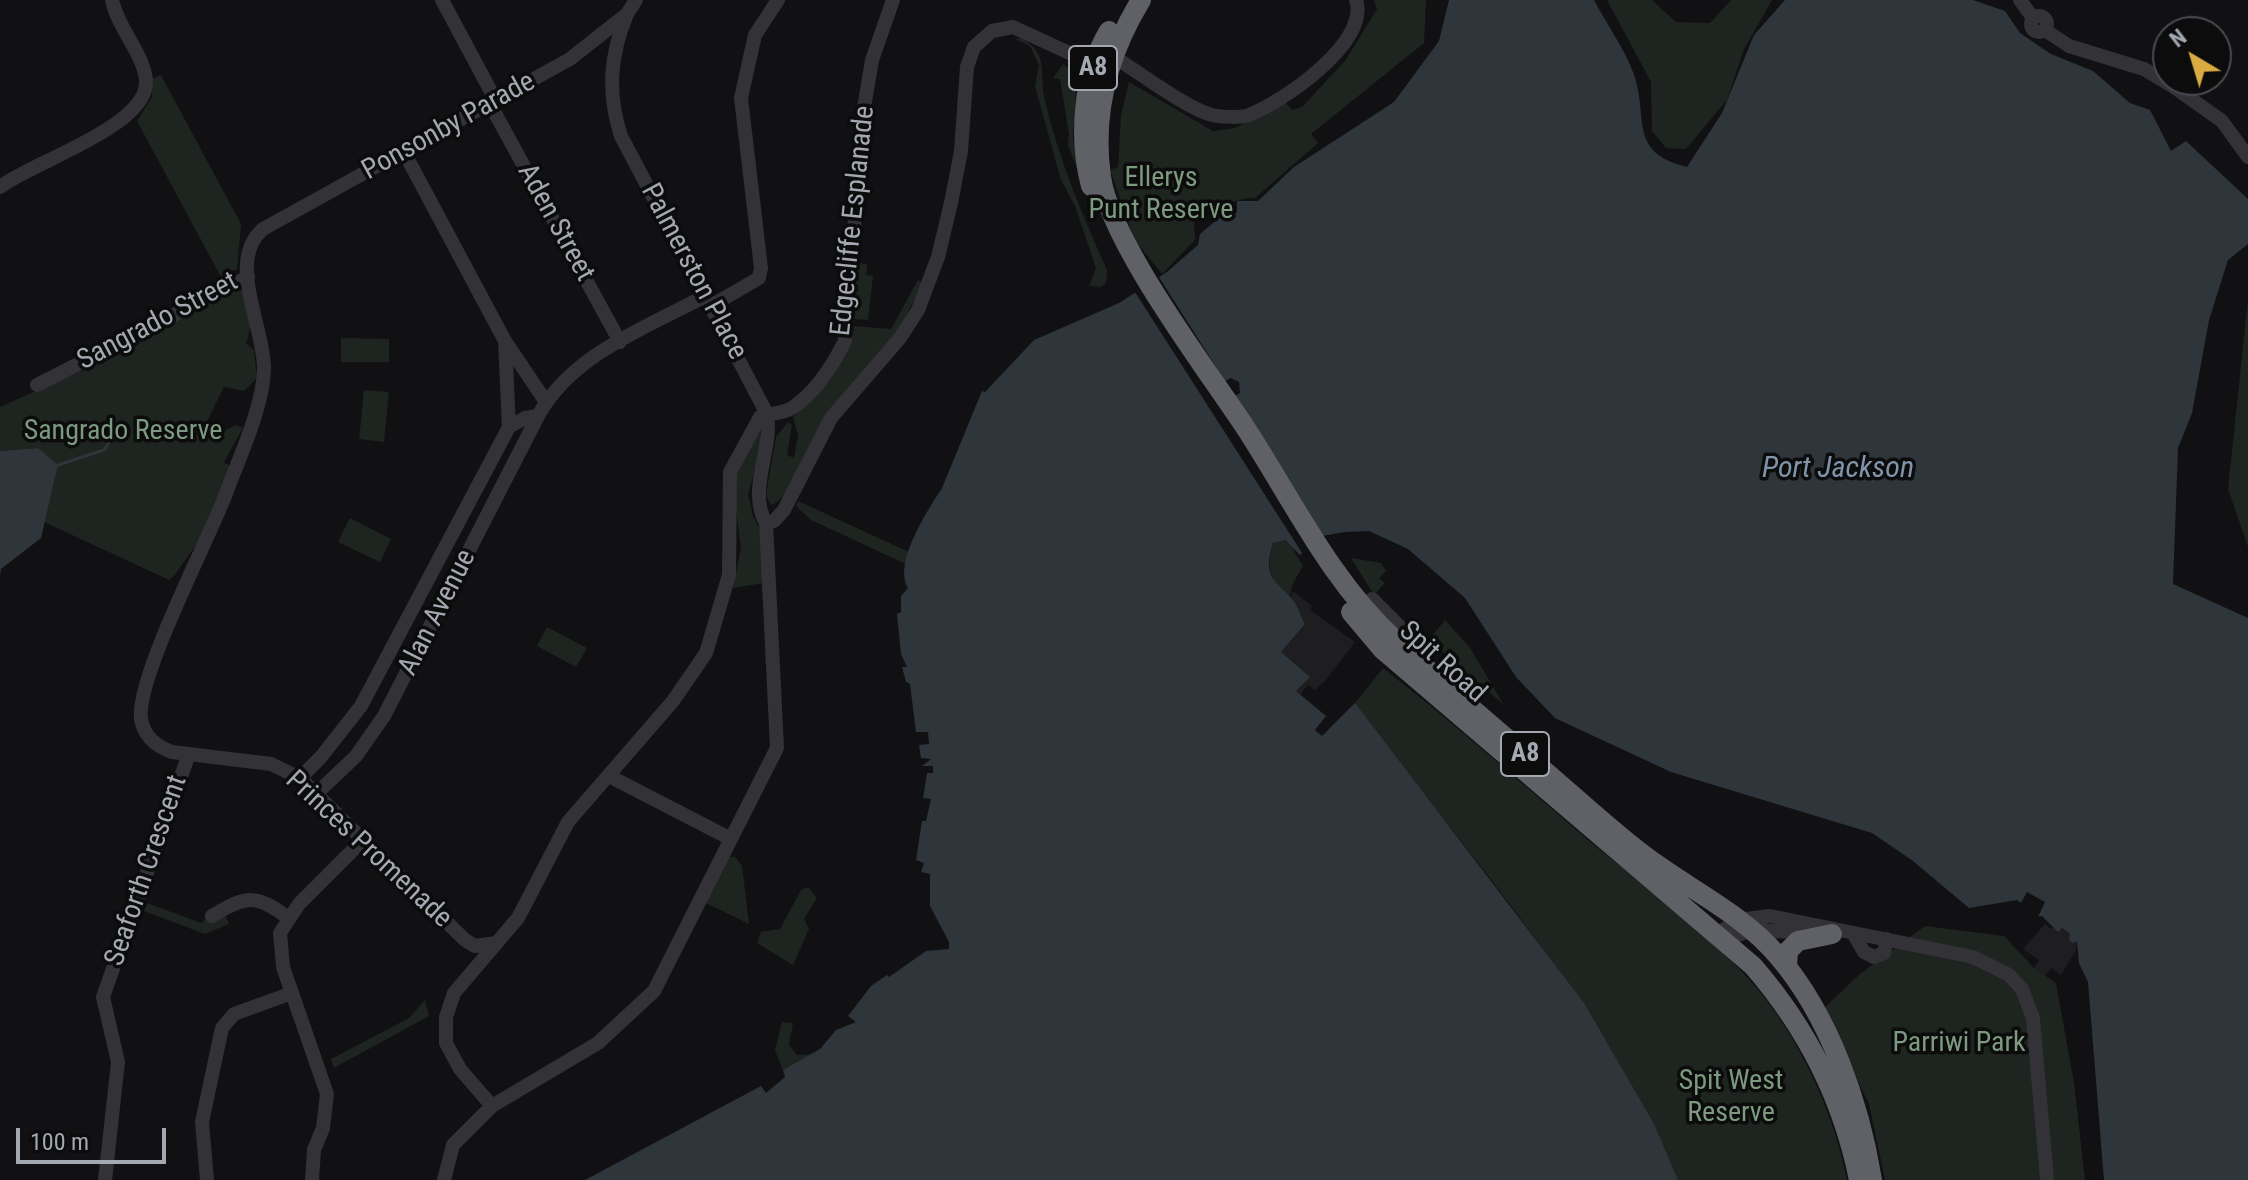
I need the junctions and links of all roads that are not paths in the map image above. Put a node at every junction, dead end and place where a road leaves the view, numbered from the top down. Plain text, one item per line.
1 (112, 0) edge
2 (442, 0) edge
3 (636, 0) edge
4 (778, 0) edge
5 (893, 0) edge
6 (1128, 0) edge
7 (1141, 0) edge
8 (1356, 0) edge
9 (2020, 0) edge
10 (627, 14) junction
11 (1105, 52) junction
12 (1068, 54) junction
13 (493, 103) junction
14 (404, 152) junction
15 (1085, 152) junction
16 (2248, 157) edge
17 (0, 187) edge
18 (251, 240) joint
19 (1138, 272) junction
20 (248, 277) junction
21 (708, 301) junction
22 (505, 341) junction
23 (620, 342) junction
24 (37, 385) dead end
25 (546, 402) junction
26 (767, 414) junction
27 (538, 416) junction
28 (509, 427) junction
29 (770, 522) junction
30 (1321, 559) junction
31 (1372, 599) dead end
32 (1419, 646) dead end
33 (189, 754) junction
34 (609, 776) junction
35 (300, 778) junction
36 (316, 794) junction
37 (731, 839) junction
38 (362, 841) junction
39 (212, 916) dead end
40 (288, 918) junction
41 (1744, 925) junction
42 (1844, 933) junction
43 (1720, 938) junction
44 (496, 943) junction
45 (1787, 967) junction
46 (292, 993) junction
47 (492, 1106) junction
48 (105, 1180) edge
49 (207, 1180) edge
50 (312, 1180) edge
51 (444, 1180) edge
52 (1859, 1180) edge
53 (1872, 1180) edge
54 (2047, 1180) edge

1 - 17 street
2 - 13 street, Aden Street
3 - 10 street, Ponsonby Parade
4 - 21 street, Alan Avenue
5 - 26 street, Edgecliffe Esplanade
6 - 11 highway, A8
7 - 11 highway, A8
8 - 11 street
9 - 16 street
10 - 13 street, Ponsonby Parade
10 - 21 street, Palmerston Place
11 - 12 street
11 - 15 highway, A8
11 - 19 highway, A8
12 - 15 street
12 - 29 street
13 - 14 street, Ponsonby Parade
13 - 23 street, Aden Street
14 - 18 street, Ponsonby Parade
14 - 22 street
15 - 19 highway, Spit Road / A8
18 - 20 street, Sangrado Street
19 - 30 highway, Spit Road / A8
20 - 24 street, Sangrado Street
20 - 33 street, Seaforth Crescent
21 - 23 street, Alan Avenue
21 - 26 street, Palmerston Place
22 - 25 street
22 - 28 street
23 - 25 street, Alan Avenue
25 - 27 street, Alan Avenue
26 - 29 street, Palmerston Place
26 - 34 street, Edgecliffe Esplanade
27 - 28 street
27 - 36 street, Alan Avenue
28 - 35 street, Alan Avenue
29 - 37 street
30 - 41 highway, Spit Road / A8
30 - 43 highway, Spit Road / A8
31 - 32 street
33 - 35 street, Princes Promenade
33 - 48 street, Seaforth Crescent
34 - 37 street
34 - 44 street, Edgecliffe Esplanade
35 - 36 street, Princes Promenade
36 - 38 street, Princes Promenade
37 - 47 street
38 - 40 street
38 - 44 street, Princes Promenade
39 - 40 street
40 - 46 street
41 - 42 street
41 - 43 street
41 - 45 highway, Spit Road / A8
42 - 45 highway
42 - 54 street
43 - 52 highway, Spit Road / A8
44 - 47 street, Edgecliffe Esplanade
45 - 53 highway, Spit Road / A8
46 - 49 street
46 - 50 street
47 - 51 street

